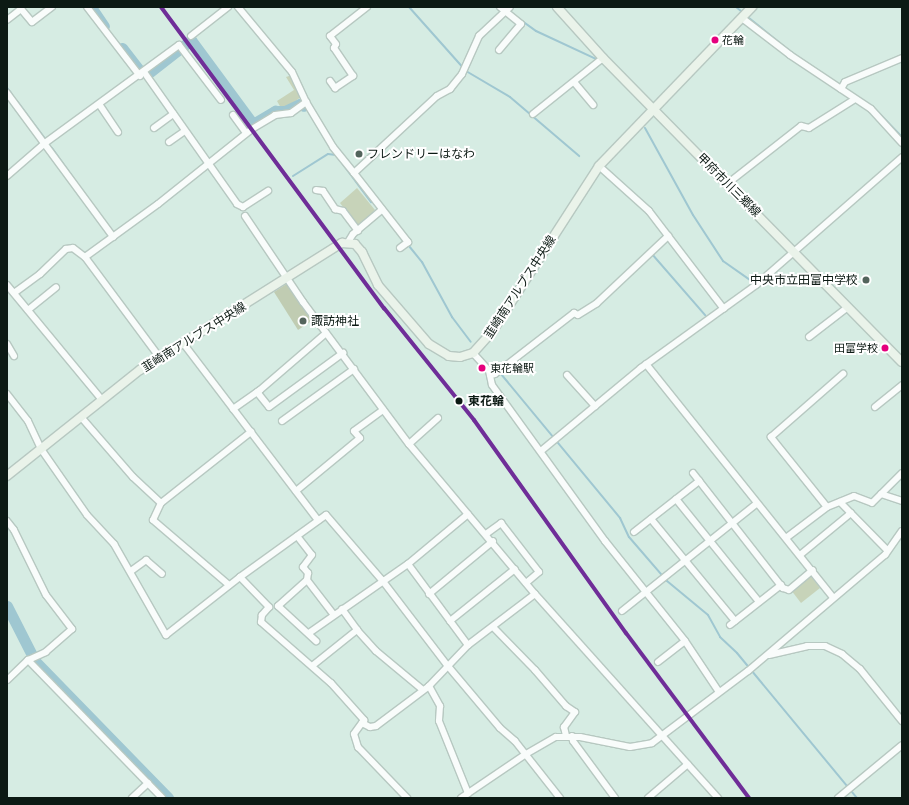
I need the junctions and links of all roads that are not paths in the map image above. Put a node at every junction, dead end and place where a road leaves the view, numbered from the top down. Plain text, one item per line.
1 (52, 7) edge
2 (86, 7) edge
3 (228, 7) edge
4 (238, 7) edge
5 (367, 7) edge
6 (557, 7) edge
7 (752, 7) edge
8 (505, 8) edge
9 (742, 18) junction
10 (7, 20) edge
11 (190, 36) dead end
12 (499, 50) dead end
13 (604, 58) junction
14 (902, 58) edge
15 (142, 74) junction
16 (330, 81) dead end
17 (574, 82) junction
18 (842, 87) junction
19 (7, 93) edge
20 (855, 99) junction
21 (221, 100) dead end
22 (99, 104) junction
23 (304, 104) junction
24 (593, 105) dead end
25 (653, 108) junction
26 (173, 114) junction
27 (533, 114) dead end
28 (233, 115) dead end
29 (154, 128) dead end
30 (118, 132) dead end
31 (185, 132) junction
32 (246, 133) junction
33 (169, 142) dead end
34 (45, 143) junction
35 (902, 144) edge
36 (902, 157) edge
37 (208, 164) junction
38 (599, 166) junction
39 (354, 173) junction
40 (7, 176) edge
41 (727, 184) junction
42 (316, 190) dead end
43 (268, 191) dead end
44 (382, 210) junction
45 (245, 216) dead end
46 (358, 231) junction
47 (668, 236) junction
48 (113, 237) junction
49 (348, 242) junction
50 (404, 245) dead end
51 (794, 251) junction
52 (85, 257) junction
53 (288, 278) junction
54 (7, 284) edge
55 (56, 287) dead end
56 (14, 293) junction
57 (848, 306) junction
58 (724, 309) junction
59 (28, 310) junction
60 (326, 333) junction
61 (809, 337) dead end
62 (7, 344) edge
63 (183, 344) junction
64 (343, 353) junction
65 (473, 353) junction
66 (14, 356) dead end
67 (160, 358) junction
68 (902, 362) edge
69 (646, 364) junction
70 (354, 369) junction
71 (843, 374) dead end
72 (490, 375) junction
73 (566, 375) dead end
74 (902, 385) edge
75 (257, 392) junction
76 (7, 394) edge
77 (102, 400) junction
78 (595, 406) junction
79 (876, 408) dead end
80 (234, 409) junction
81 (383, 410) junction
82 (81, 417) junction
83 (438, 418) dead end
84 (282, 421) dead end
85 (251, 432) junction
86 (409, 444) junction
87 (41, 449) junction
88 (541, 451) junction
89 (693, 473) dead end
90 (902, 473) edge
91 (7, 476) edge
92 (699, 481) junction
93 (296, 491) junction
94 (881, 494) junction
95 (676, 499) junction
96 (902, 501) edge
97 (840, 502) junction
98 (161, 503) junction
99 (756, 504) junction
100 (827, 507) junction
101 (851, 513) junction
102 (468, 514) junction
103 (651, 519) junction
104 (318, 520) junction
105 (7, 521) edge
106 (733, 523) junction
107 (902, 531) edge
108 (634, 532) dead end
109 (486, 534) junction
110 (297, 536) junction
111 (786, 538) junction
112 (493, 541) junction
113 (710, 541) junction
114 (887, 550) junction
115 (800, 554) junction
116 (685, 561) junction
117 (408, 564) junction
118 (515, 570) junction
119 (812, 570) junction
120 (131, 571) junction
121 (162, 574) dead end
122 (240, 577) junction
123 (307, 580) junction
124 (382, 580) junction
125 (526, 583) junction
126 (229, 585) junction
127 (781, 585) junction
128 (647, 591) junction
129 (429, 594) junction
130 (535, 594) junction
131 (833, 597) junction
132 (759, 602) junction
133 (342, 609) junction
134 (622, 611) dead end
135 (334, 615) junction
136 (450, 621) junction
137 (735, 621) junction
138 (730, 625) dead end
139 (494, 628) junction
140 (357, 630) junction
141 (309, 633) junction
142 (316, 641) dead end
143 (685, 641) junction
144 (468, 645) junction
145 (765, 656) junction
146 (31, 659) junction
147 (658, 662) dead end
148 (312, 666) junction
149 (447, 666) junction
150 (7, 680) edge
151 (426, 688) junction
152 (719, 692) junction
153 (902, 721) edge
154 (362, 723) junction
155 (569, 736) junction
156 (663, 736) junction
157 (902, 745) edge
158 (526, 754) junction
159 (688, 764) junction
160 (148, 783) junction
161 (468, 793) junction
162 (132, 798) edge
163 (162, 798) edge
164 (407, 798) edge
165 (461, 798) edge
166 (560, 798) edge
167 (615, 798) edge
168 (648, 798) edge
169 (718, 798) edge
170 (838, 798) edge

1 - 10 street
2 - 15 street
3 - 11 street
4 - 23 street
5 - 16 street
6 - 13 main road, 甲府市川三郷線
7 - 9 main road, 韮崎南アルプス中央線
8 - 12 street
8 - 39 street
9 - 18 street
9 - 25 main road, 韮崎南アルプス中央線
13 - 17 street
13 - 25 main road, 甲府市川三郷線
14 - 18 street
15 - 21 street
15 - 22 street
15 - 26 street
17 - 24 street
17 - 27 street
18 - 20 street
19 - 34 street
20 - 35 street
20 - 41 street
22 - 30 street
22 - 34 street
23 - 32 street
23 - 39 street
25 - 38 main road, 韮崎南アルプス中央線
25 - 41 main road, 甲府市川三郷線
26 - 29 street
26 - 31 street
28 - 32 street
31 - 33 street
31 - 37 street
32 - 37 street
34 - 40 street
34 - 48 street
36 - 51 street
37 - 43 street
37 - 48 street
38 - 47 street
38 - 65 main road, 韮崎南アルプス中央線
39 - 44 street
41 - 51 main road, 甲府市川三郷線
42 - 46 street
44 - 46 street
44 - 50 street
45 - 53 street
46 - 49 street
47 - 58 street
47 - 72 street
48 - 52 street
49 - 53 main road, 韮崎南アルプス中央線
49 - 65 main road
51 - 57 main road, 甲府市川三郷線
51 - 58 street
52 - 56 street
52 - 67 street
53 - 60 street
53 - 63 main road, 韮崎南アルプス中央線
54 - 56 street
55 - 59 street
56 - 59 street
57 - 61 street
57 - 68 main road, 甲府市川三郷線
58 - 69 street
59 - 77 street
60 - 64 street
60 - 75 street
62 - 66 street
63 - 67 main road, 韮崎南アルプス中央線
63 - 80 street
64 - 70 street
64 - 75 street
65 - 72 street
67 - 77 main road, 韮崎南アルプス中央線
69 - 78 street
69 - 99 street
70 - 81 street
70 - 84 street
71 - 100 street
72 - 88 street
73 - 78 street
74 - 79 street
75 - 80 street
76 - 87 street
77 - 82 main road, 韮崎南アルプス中央線
78 - 88 street
80 - 85 street
81 - 86 street
81 - 93 street
82 - 87 main road, 韮崎南アルプス中央線
82 - 98 street
83 - 86 street
85 - 93 street
85 - 98 street
86 - 102 street
87 - 91 main road, 韮崎南アルプス中央線
87 - 120 street
88 - 128 street
89 - 92 street
90 - 94 street
92 - 95 street
92 - 106 street
93 - 104 street
94 - 96 street
94 - 97 street
95 - 103 street
95 - 113 street
97 - 100 street
97 - 101 street
98 - 126 street
99 - 106 street
99 - 111 street
100 - 111 street
101 - 114 street
101 - 115 street
102 - 109 street
102 - 117 street
103 - 108 street
103 - 116 street
104 - 110 street
104 - 124 street
105 - 146 street
106 - 113 street
106 - 127 street
107 - 114 street
109 - 112 street
109 - 125 street
110 - 122 street
110 - 123 street
111 - 115 street
112 - 118 street
112 - 129 street
113 - 116 street
113 - 132 street
114 - 131 street
115 - 119 street
116 - 128 street
116 - 137 street
117 - 124 street
117 - 129 street
118 - 125 street
118 - 136 street
119 - 127 street
119 - 131 street
120 - 121 street
120 - 126 street
122 - 126 street
122 - 148 street
123 - 135 street
123 - 141 street
124 - 133 street
124 - 149 street
125 - 130 street
127 - 132 street
128 - 134 street
128 - 143 street
129 - 136 street
130 - 139 street
130 - 156 street
131 - 145 street
132 - 137 street
133 - 135 street
133 - 140 street
135 - 141 street
136 - 144 street
137 - 138 street
139 - 144 street
139 - 155 street
140 - 148 street
140 - 151 street
141 - 142 street
143 - 147 street
143 - 152 street
144 - 149 street
145 - 152 street
145 - 153 street
146 - 150 street
146 - 160 street
148 - 154 street
149 - 151 street
149 - 158 street
151 - 154 street
151 - 161 street
152 - 156 street
154 - 164 street
155 - 156 street
155 - 158 street
155 - 167 street
156 - 159 street
157 - 170 street
158 - 161 street
158 - 166 street
159 - 168 street
159 - 169 street
160 - 162 street
160 - 163 street
161 - 165 street

